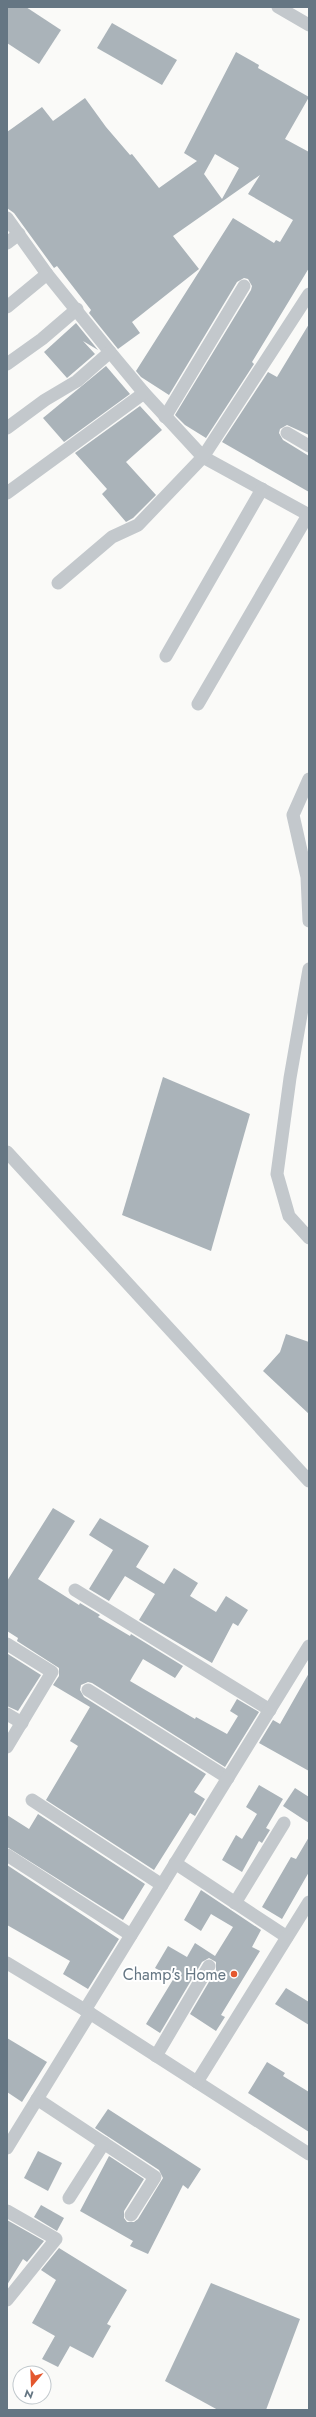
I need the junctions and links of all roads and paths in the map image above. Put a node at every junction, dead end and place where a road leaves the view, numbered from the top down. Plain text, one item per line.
1 (278, 7) edge
2 (309, 25) edge
3 (7, 218) edge
4 (19, 234) junction
5 (7, 243) edge
6 (47, 274) junction
7 (244, 286) dead end
8 (309, 294) edge
9 (7, 307) edge
10 (77, 309) junction
11 (110, 352) junction
12 (7, 364) edge
13 (144, 393) junction
14 (164, 416) junction
15 (7, 428) edge
16 (287, 433) dead end
17 (309, 446) edge
18 (203, 458) junction
19 (262, 489) junction
20 (7, 493) edge
21 (309, 515) edge
22 (58, 583) dead end
23 (166, 656) dead end
24 (198, 704) dead end
25 (309, 779) edge
26 (309, 921) edge
27 (309, 969) edge
28 (7, 1152) edge
29 (309, 1238) edge
30 (309, 1481) edge
31 (75, 1590) dead end
32 (7, 1644) edge
33 (307, 1653) edge
34 (88, 1690) dead end
35 (270, 1710) junction
36 (7, 1714) edge
37 (22, 1724) junction
38 (7, 1747) edge
39 (228, 1778) junction
40 (32, 1800) dead end
41 (284, 1823) dead end
42 (7, 1855) edge
43 (175, 1864) junction
44 (162, 1885) junction
45 (309, 1902) edge
46 (235, 1903) junction
47 (131, 1935) junction
48 (287, 1937) junction
49 (7, 1963) edge
50 (210, 1966) dead end
51 (87, 2011) junction
52 (156, 2056) junction
53 (197, 2082) junction
54 (37, 2098) junction
55 (104, 2143) junction
56 (7, 2148) edge
57 (309, 2154) edge
58 (69, 2198) dead end
59 (7, 2211) edge
60 (131, 2215) dead end
61 (7, 2300) edge

1 - 2 street
3 - 4 street
4 - 5 street
4 - 6 street
6 - 9 street
6 - 10 street
7 - 14 street
8 - 18 street
10 - 11 street
10 - 12 street
11 - 13 street
11 - 15 street
13 - 14 street
13 - 20 street
14 - 18 street
16 - 17 street
18 - 19 street
18 - 22 street
19 - 21 street
19 - 23 street
21 - 24 street
25 - 26 street
27 - 29 street
28 - 30 street
31 - 35 street
32 - 37 street
33 - 35 street
34 - 39 street
35 - 39 street
36 - 37 street
37 - 38 street
39 - 43 street
40 - 44 street
41 - 46 street
42 - 47 street
43 - 44 street
43 - 46 street
44 - 47 street
45 - 48 street
46 - 48 street
47 - 51 street
48 - 53 street
49 - 51 street
50 - 52 street
51 - 52 street
51 - 54 street
52 - 53 street
53 - 57 street
54 - 55 street
54 - 56 street
55 - 58 street
55 - 60 street
59 - 61 street

